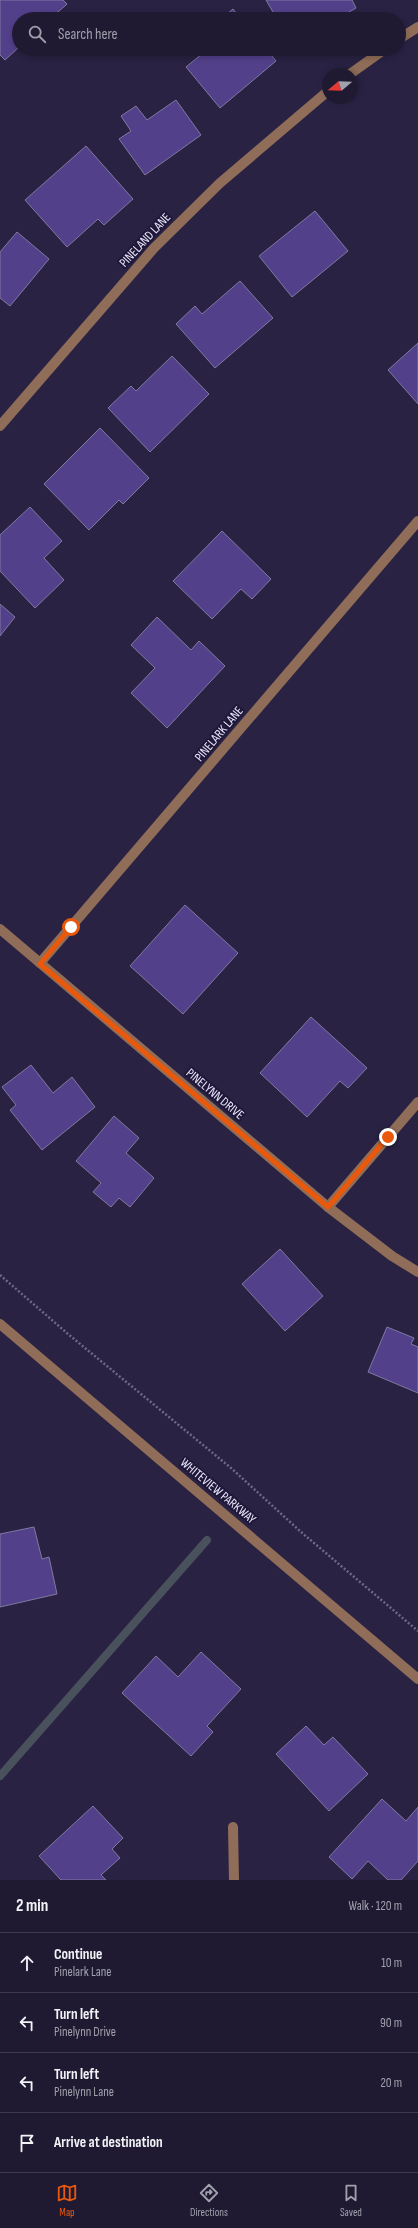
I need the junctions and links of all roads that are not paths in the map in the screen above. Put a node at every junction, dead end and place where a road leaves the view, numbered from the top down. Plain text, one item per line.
1 (418, 26) edge
2 (406, 34) edge
3 (375, 56) edge
4 (358, 68) edge
5 (322, 96) edge
6 (0, 426) edge
7 (418, 521) edge
8 (0, 929) edge
9 (40, 964) junction
10 (418, 1102) edge
11 (328, 1207) junction
12 (418, 1272) edge
13 (0, 1324) edge
14 (418, 1679) edge
15 (233, 1827) dead end
16 (234, 1880) edge

1 - 2 street
3 - 4 street
5 - 6 street, PINELAND LANE
7 - 9 street, PINELARK LANE
8 - 9 street, PINELYNN DRIVE
9 - 11 street, PINELYNN DRIVE
10 - 11 street
11 - 12 street, PINELYNN DRIVE
13 - 14 street, WHITEVIEW PARKWAY
15 - 16 street

